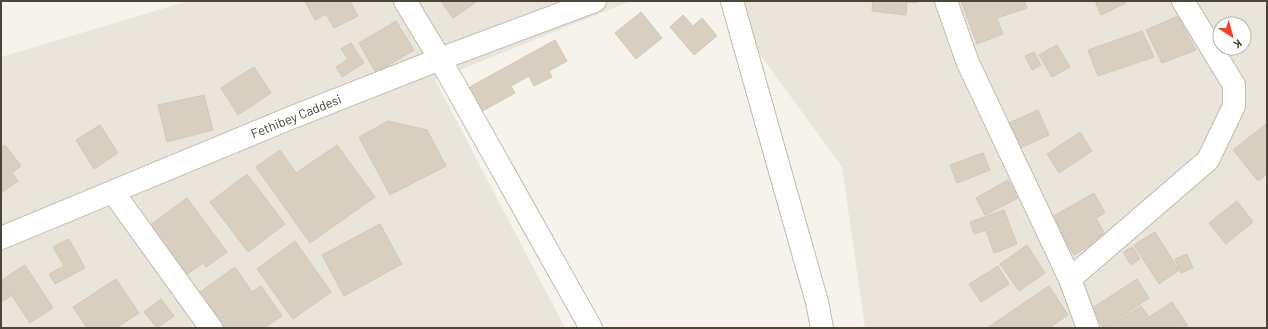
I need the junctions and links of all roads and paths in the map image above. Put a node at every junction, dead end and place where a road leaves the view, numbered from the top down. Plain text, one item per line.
1 (405, 1) edge
2 (595, 1) edge
3 (732, 1) edge
4 (946, 1) edge
5 (1183, 1) edge
6 (440, 59) junction
7 (113, 192) junction
8 (1, 238) edge
9 (1070, 279) junction
10 (210, 328) edge
11 (591, 328) edge
12 (822, 328) edge
13 (1088, 328) edge

1 - 6 street
2 - 6 street, Fethibey Caddesi
3 - 12 street
4 - 9 street
5 - 9 street
6 - 7 street, Fethibey Caddesi
6 - 11 street
7 - 8 street, Fethibey Caddesi
7 - 10 street
9 - 13 street

